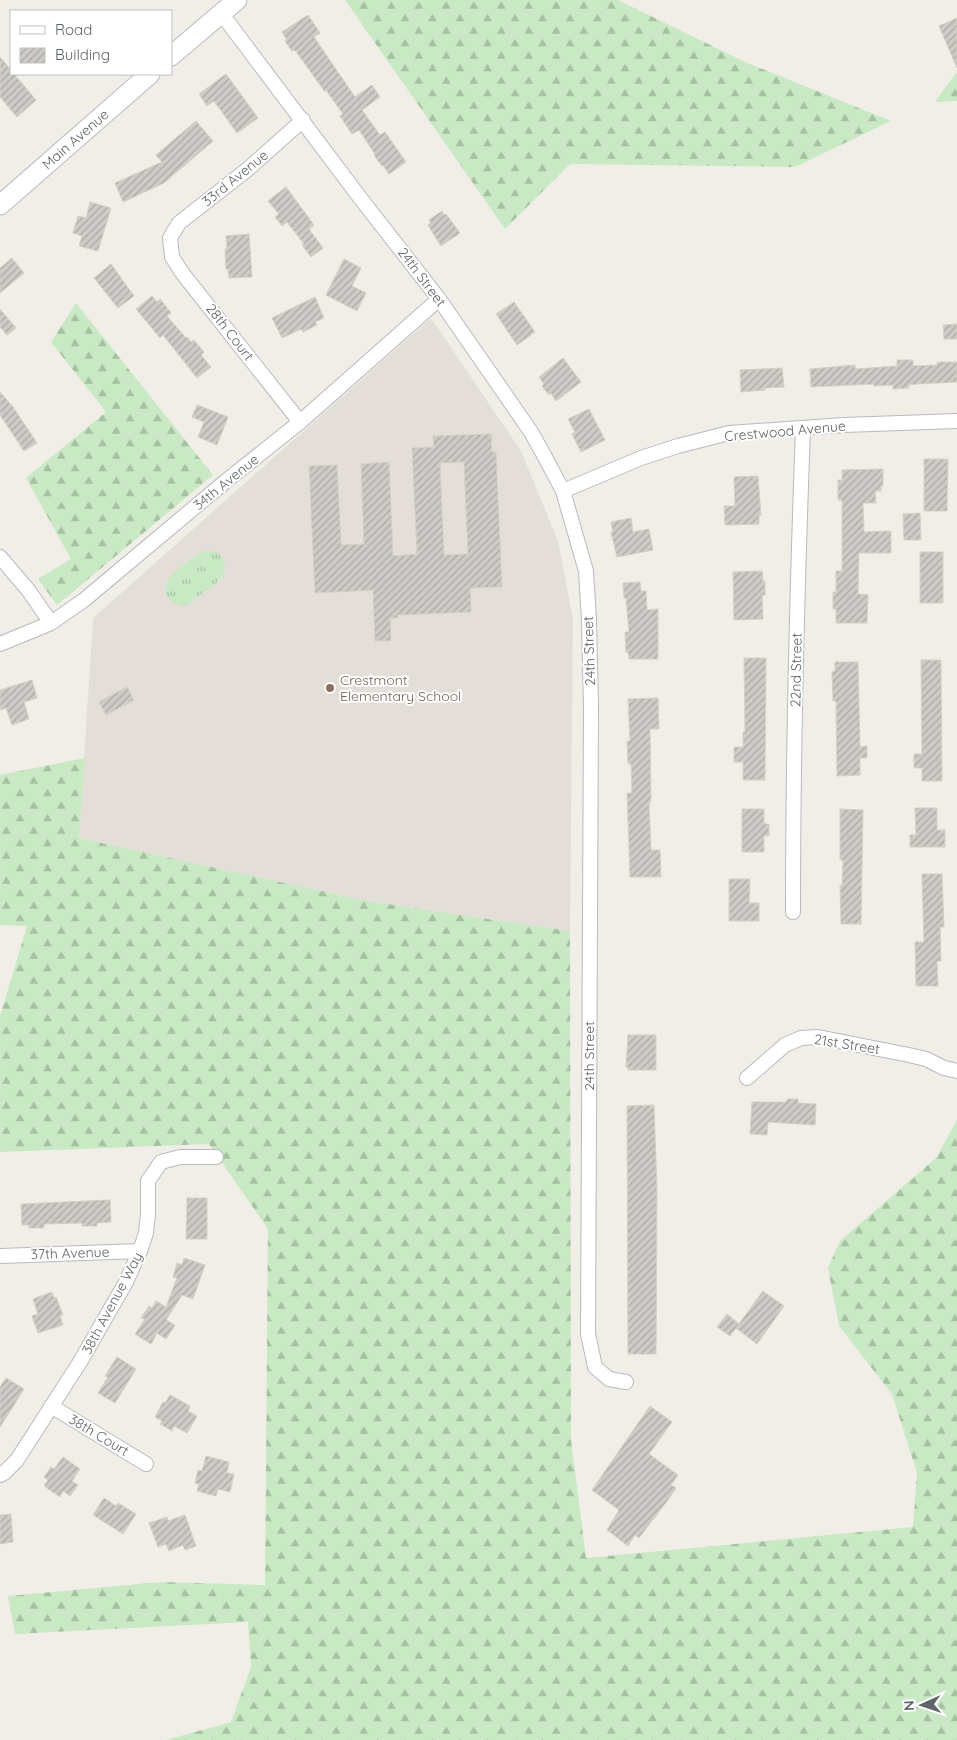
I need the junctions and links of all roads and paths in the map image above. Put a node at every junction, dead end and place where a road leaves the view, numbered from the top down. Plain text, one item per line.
1 (237, 0) edge
2 (221, 13) junction
3 (172, 55) edge
4 (149, 75) edge
5 (303, 120) junction
6 (0, 205) edge
7 (170, 238) joint
8 (439, 299) junction
9 (957, 421) edge
10 (300, 422) junction
11 (803, 429) junction
12 (563, 491) junction
13 (0, 557) edge
14 (51, 623) junction
15 (0, 644) edge
16 (793, 912) dead end
17 (957, 1071) edge
18 (747, 1078) dead end
19 (216, 1157) dead end
20 (140, 1251) junction
21 (0, 1256) edge
22 (626, 1382) dead end
23 (51, 1406) junction
24 (146, 1464) dead end
25 (0, 1475) edge

1 - 2 main road
2 - 3 main road
2 - 5 street, 24th Street
4 - 6 main road, Main Avenue
5 - 7 street, 33rd Avenue
5 - 8 street, 24th Street
7 - 10 street, 28th Court
8 - 10 street, 34th Avenue
8 - 12 street, 24th Street
9 - 11 street, Crestwood Avenue
10 - 14 street, 34th Avenue
11 - 12 street, Crestwood Avenue
11 - 16 street, 22nd Street
12 - 22 street, 24th Street
13 - 14 street
14 - 15 street, 34th Avenue
17 - 18 street, 21st Street
19 - 20 street, 38th Avenue Way
20 - 21 street, 37th Avenue
20 - 23 street, 38th Avenue Way
23 - 24 street, 38th Court
23 - 25 street, 38th Avenue Way

